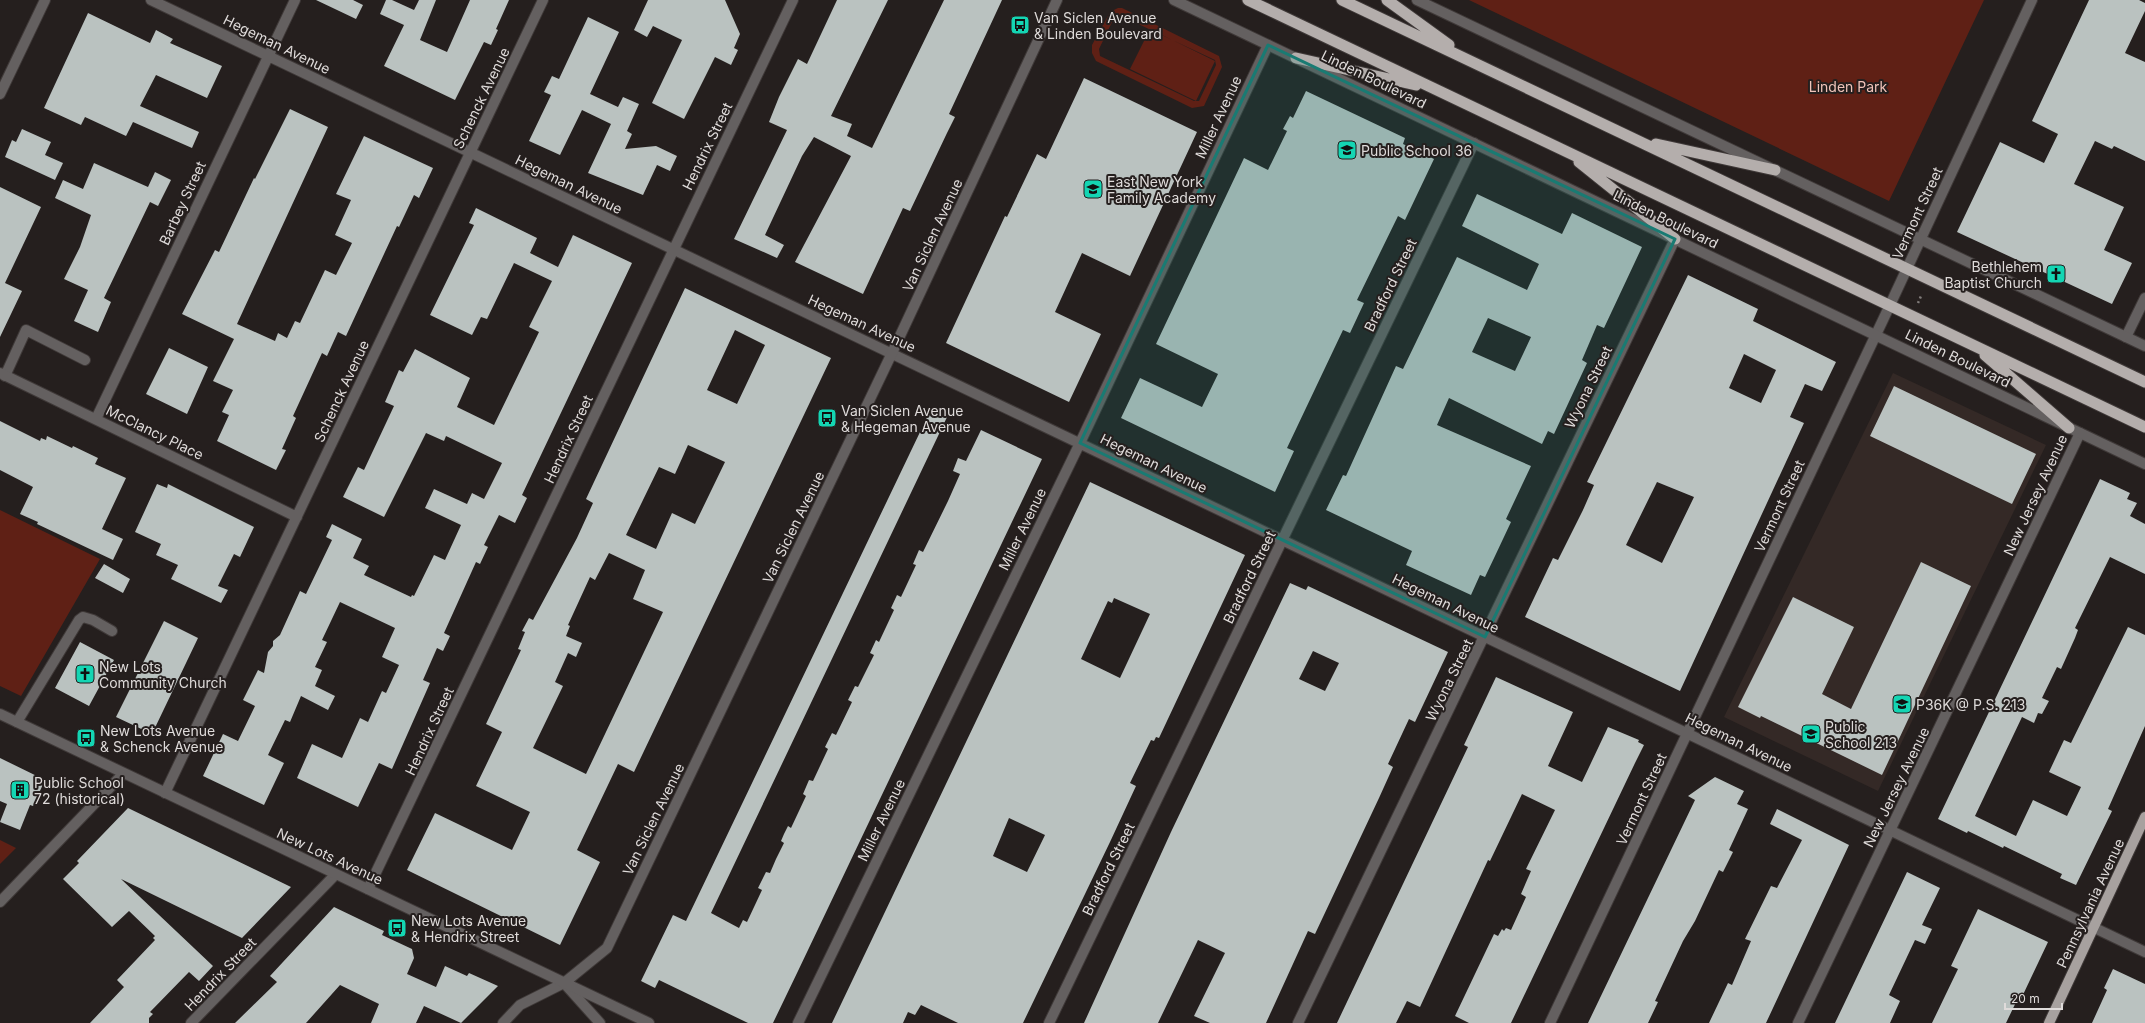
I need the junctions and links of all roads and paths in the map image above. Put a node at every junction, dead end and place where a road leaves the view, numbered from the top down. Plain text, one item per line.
1 (45, 0) edge
2 (151, 0) edge
3 (295, 0) edge
4 (543, 0) edge
5 (793, 0) edge
6 (1057, 0) edge
7 (1174, 0) edge
8 (1248, 0) edge
9 (1342, 0) edge
10 (1387, 0) edge
11 (1417, 0) edge
12 (2032, 0) edge
13 (1268, 45) junction
14 (268, 55) junction
15 (1296, 58) junction
16 (1469, 60) junction
17 (1436, 89) junction
18 (0, 94) edge
19 (1637, 140) junction
20 (1474, 143) junction
21 (1565, 150) junction
22 (470, 153) junction
23 (1775, 170) junction
24 (1675, 239) junction
25 (1921, 239) junction
26 (673, 250) junction
27 (1907, 269) junction
28 (2145, 298) edge
29 (1890, 305) junction
30 (1875, 336) junction
31 (2126, 337) junction
32 (1974, 345) junction
33 (2145, 346) edge
34 (892, 353) junction
35 (85, 360) dead end
36 (3, 374) edge
37 (2145, 382) edge
38 (96, 419) junction
39 (2145, 427) edge
40 (2069, 428) junction
41 (2080, 433) junction
42 (1080, 443) junction
43 (2145, 464) edge
44 (297, 517) junction
45 (1282, 540) junction
46 (112, 631) dead end
47 (1485, 637) junction
48 (0, 714) edge
49 (17, 722) junction
50 (1688, 733) junction
51 (123, 774) junction
52 (165, 793) junction
53 (2145, 817) edge
54 (1891, 830) junction
55 (335, 875) junction
56 (368, 889) junction
57 (0, 902) edge
58 (2094, 927) junction
59 (2145, 952) edge
60 (564, 983) junction
61 (191, 1023) edge
62 (503, 1023) edge
63 (600, 1023) edge
64 (650, 1023) edge
65 (798, 1023) edge
66 (1049, 1023) edge
67 (1298, 1023) edge
68 (1550, 1023) edge
69 (1798, 1023) edge
70 (2049, 1023) edge

1 - 18 street
2 - 14 street, Hegeman Avenue
3 - 14 street, Barbey Street
4 - 22 street, Schenck Avenue
5 - 26 street, Hendrix Street
6 - 34 street, Van Siclen Avenue
7 - 13 street, Linden Boulevard
8 - 17 highway, Linden Boulevard
9 - 16 highway
10 - 16 highway
11 - 23 street
12 - 25 street, Vermont Street
13 - 15 street, Linden Boulevard
13 - 42 street, Miller Avenue
14 - 22 street, Hegeman Avenue
14 - 38 street, Barbey Street
15 - 17 highway
15 - 20 street, Linden Boulevard
16 - 19 highway
17 - 21 highway, Linden Boulevard
19 - 23 highway
19 - 27 highway
20 - 24 street, Linden Boulevard
20 - 45 street, Bradford Street
21 - 24 highway
21 - 29 highway, Linden Boulevard
22 - 26 street, Hegeman Avenue
22 - 44 street, Schenck Avenue
23 - 25 street
24 - 30 street, Linden Boulevard
24 - 47 street, Wyona Street
25 - 27 street, Vermont Street
25 - 31 street
26 - 34 street, Hegeman Avenue
26 - 56 street, Hendrix Street
27 - 29 street, Vermont Street
27 - 37 highway
28 - 31 street
29 - 30 street, Vermont Street
29 - 32 highway, Linden Boulevard
30 - 40 street, Linden Boulevard
30 - 50 street, Vermont Street
31 - 33 street
32 - 39 highway, Linden Boulevard
32 - 40 highway
34 - 42 street, Hegeman Avenue
34 - 60 street, Van Siclen Avenue
35 - 36 street
36 - 38 street, McClancy Place
38 - 44 street, McClancy Place
40 - 41 street, Linden Boulevard
41 - 43 street, Linden Boulevard
41 - 54 street, New Jersey Avenue
42 - 45 street, Hegeman Avenue
42 - 65 street, Miller Avenue
44 - 52 street, Schenck Avenue
45 - 47 street, Hegeman Avenue
45 - 66 street, Bradford Street
46 - 49 street
47 - 50 street, Hegeman Avenue
47 - 67 street, Wyona Street
48 - 49 street, New Lots Avenue
49 - 51 street, New Lots Avenue
50 - 54 street, Hegeman Avenue
50 - 68 street, Vermont Street
51 - 52 street, New Lots Avenue
51 - 57 street
52 - 55 street, New Lots Avenue
53 - 58 main road, Pennsylvania Avenue
54 - 58 street, Hegeman Avenue
54 - 69 street, New Jersey Avenue
55 - 56 street, New Lots Avenue
55 - 61 street, Hendrix Street
56 - 60 street, New Lots Avenue
58 - 59 street, Hegeman Avenue
58 - 70 main road, Pennsylvania Avenue
60 - 62 street, Van Siclen Avenue
60 - 63 street
60 - 64 street, New Lots Avenue

